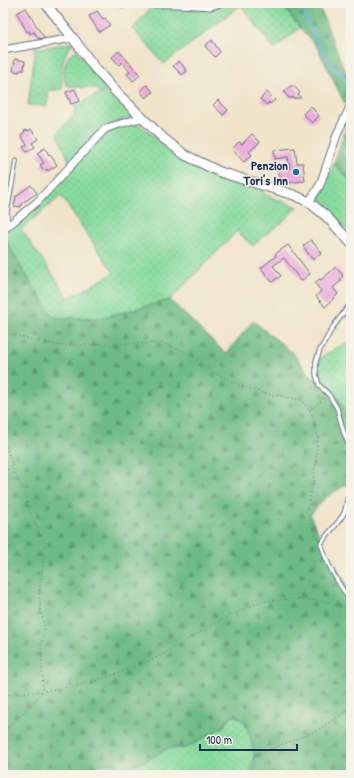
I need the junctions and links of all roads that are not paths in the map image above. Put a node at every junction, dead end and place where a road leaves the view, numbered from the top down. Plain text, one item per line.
1 (45, 3) edge
2 (122, 3) edge
3 (219, 3) edge
4 (196, 4) edge
5 (73, 38) junction
6 (3, 50) edge
7 (351, 105) edge
8 (142, 118) junction
9 (16, 161) dead end
10 (309, 202) junction
11 (10, 225) junction
12 (3, 230) edge
13 (351, 243) edge
14 (351, 303) edge
15 (351, 451) edge
16 (351, 489) edge
17 (351, 601) edge

1 - 5 street
2 - 4 street
3 - 4 street
5 - 6 street
5 - 8 street
7 - 10 street
8 - 10 street
8 - 11 street
9 - 11 lane
10 - 13 street
11 - 12 street
14 - 15 lane
16 - 17 lane

